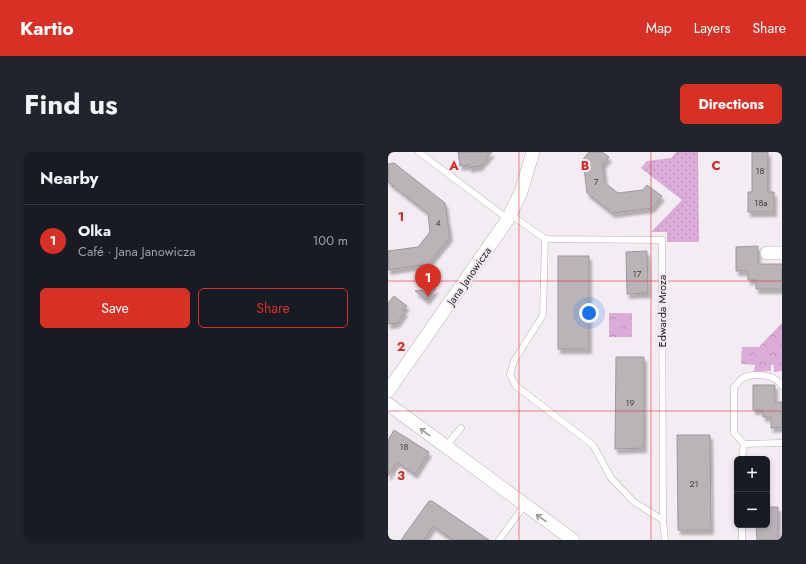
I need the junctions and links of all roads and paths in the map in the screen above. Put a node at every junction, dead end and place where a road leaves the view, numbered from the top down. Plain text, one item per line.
1 (419, 152) edge
2 (533, 152) edge
3 (509, 217) junction
4 (545, 239) junction
5 (767, 253) dead end
6 (782, 253) edge
7 (782, 386) edge
8 (388, 391) edge
9 (388, 404) edge
10 (461, 428) dead end
11 (782, 443) edge
12 (744, 444) junction
13 (446, 446) junction
14 (742, 456) edge
15 (524, 506) junction
16 (663, 520) junction
17 (742, 528) edge
18 (499, 540) edge
19 (573, 540) edge
20 (665, 540) edge
21 (742, 540) edge

1 - 3 lane
2 - 3 street, Jana Janowicza
3 - 4 lane
3 - 8 street, Jana Janowicza
4 - 16 lane
4 - 16 lane, Edwarda Mroza
5 - 6 street
7 - 12 lane
13 -> 9 street
10 - 13 lane
11 - 12 lane
12 - 14 lane
13 - 15 street
15 - 18 lane
19 -> 15 street
16 - 20 lane, Edwarda Mroza
17 - 21 lane

